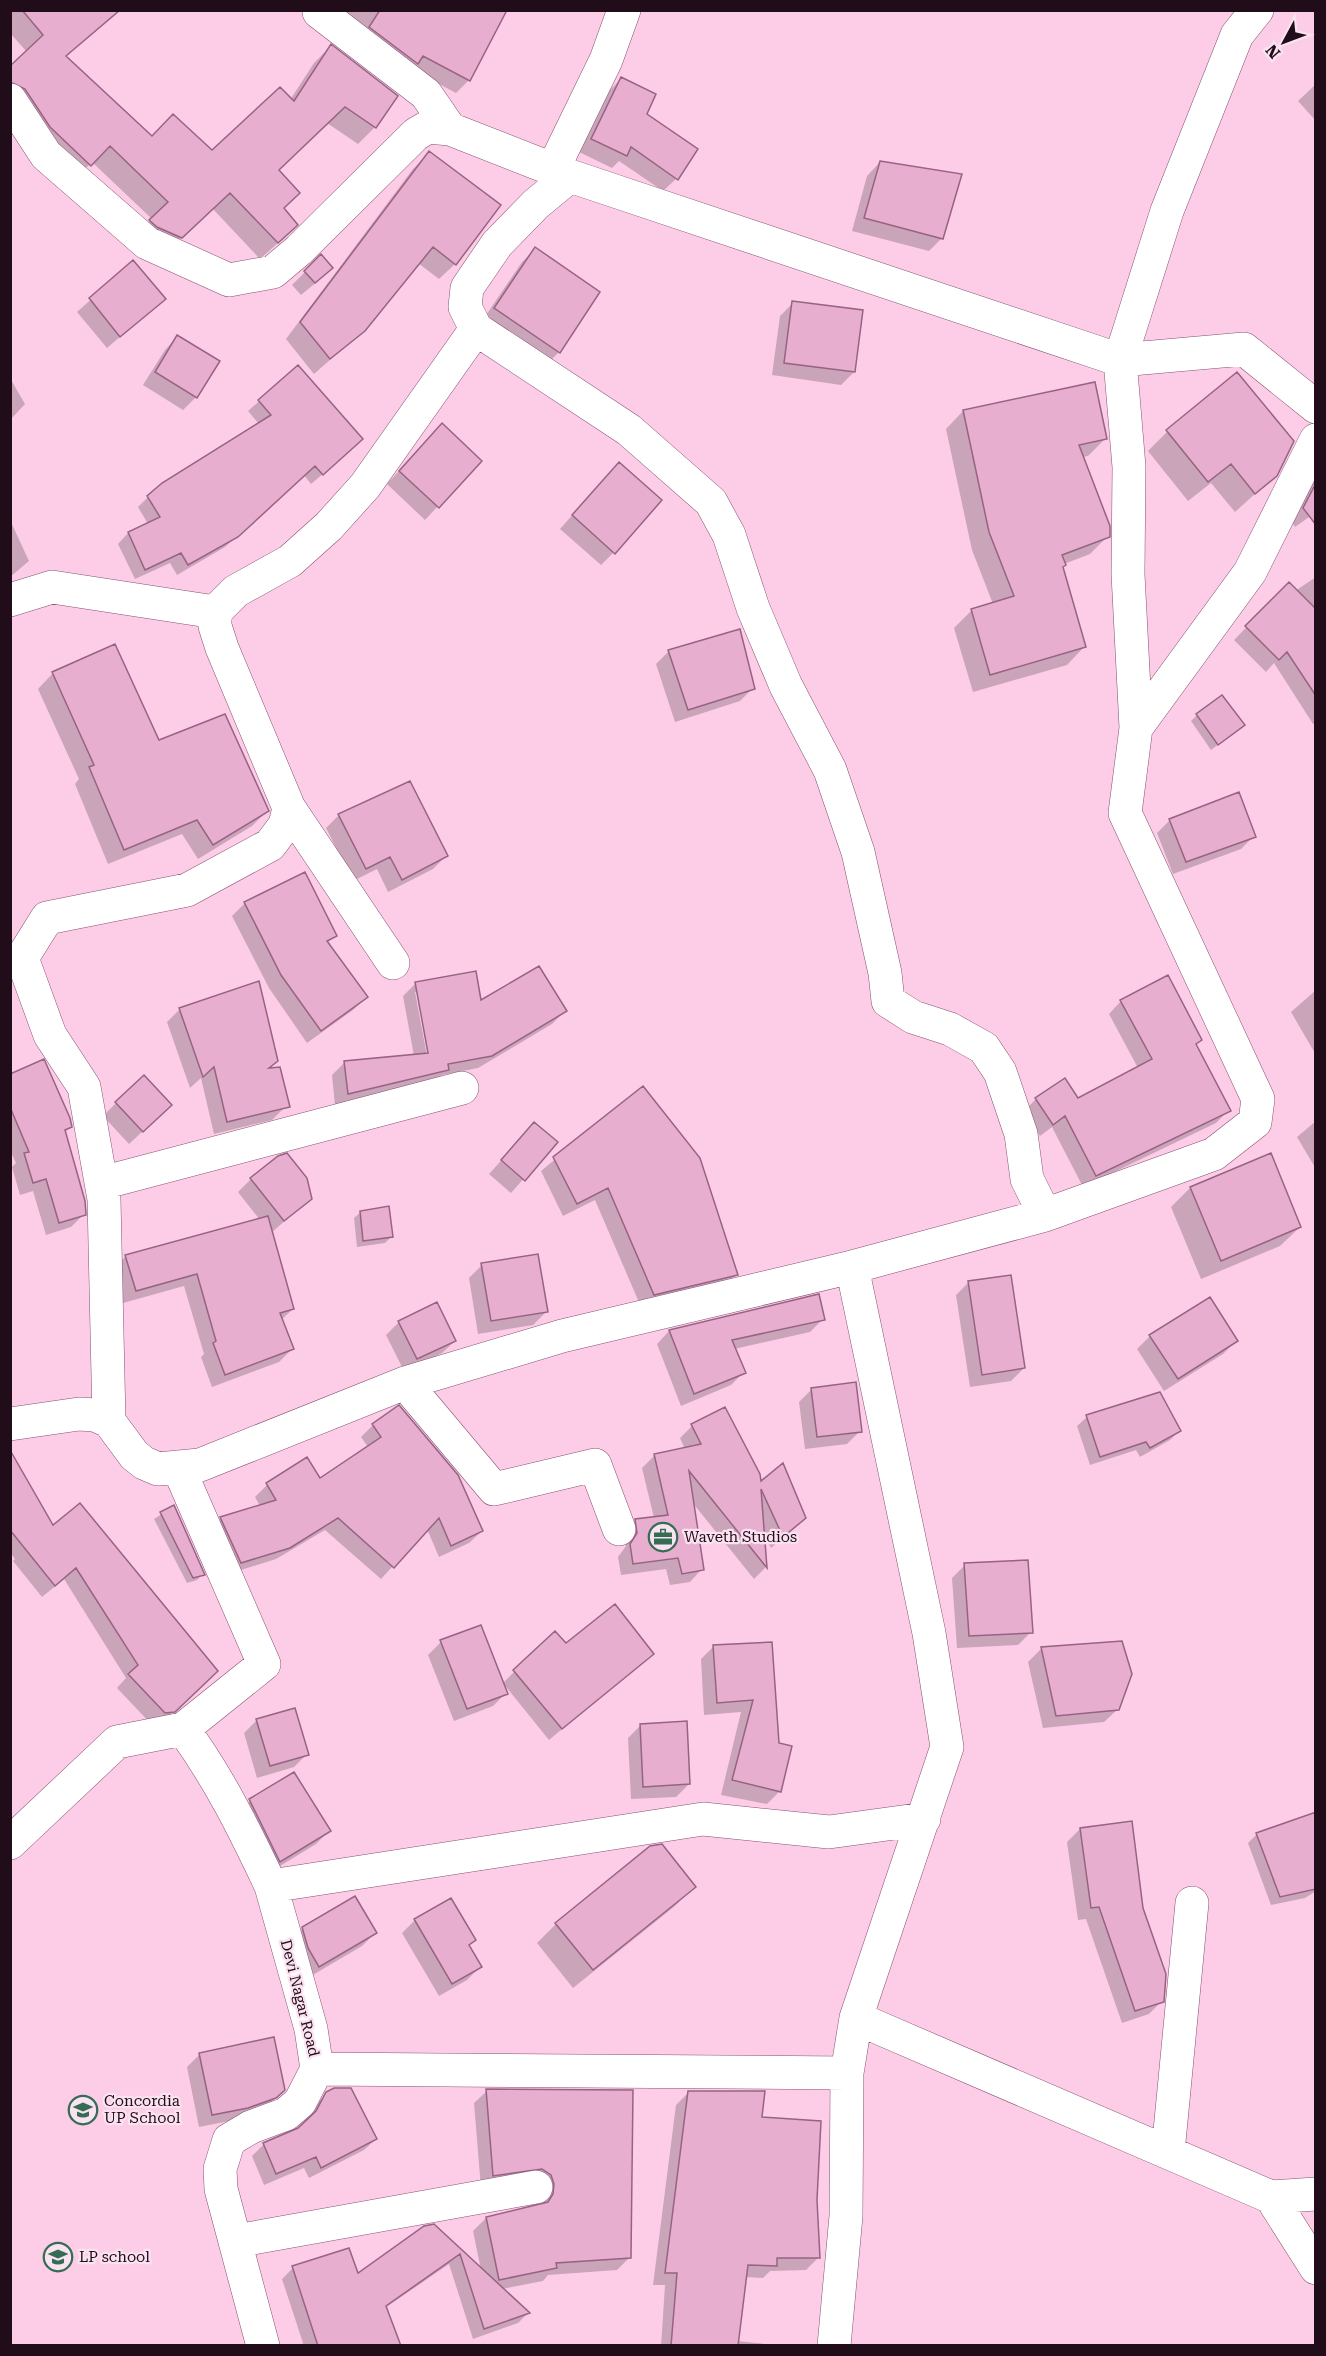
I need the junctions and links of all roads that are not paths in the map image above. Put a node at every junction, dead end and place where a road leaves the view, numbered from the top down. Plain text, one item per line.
1 (624, 10) edge
2 (1257, 10) edge
3 (319, 12) edge
4 (10, 100) edge
5 (450, 129) junction
6 (561, 172) junction
7 (476, 329) junction
8 (1120, 360) junction
9 (1316, 407) edge
10 (1316, 440) edge
11 (10, 600) edge
12 (215, 612) junction
13 (1136, 728) junction
14 (289, 808) junction
15 (10, 927) edge
16 (22, 958) junction
17 (393, 963) dead end
18 (462, 1088) dead end
19 (102, 1183) junction
20 (1045, 1215) junction
21 (852, 1268) junction
22 (405, 1383) junction
23 (109, 1421) junction
24 (10, 1424) edge
25 (179, 1469) junction
26 (619, 1529) dead end
27 (183, 1729) junction
28 (924, 1819) junction
29 (10, 1844) edge
30 (271, 1886) junction
31 (1192, 1904) dead end
32 (856, 2018) junction
33 (317, 2069) junction
34 (847, 2073) junction
35 (1168, 2152) junction
36 (536, 2187) dead end
37 (1316, 2194) edge
38 (1271, 2197) junction
39 (236, 2241) junction
40 (1316, 2268) edge
41 (263, 2346) edge
42 (834, 2346) edge

1 - 6 street
2 - 8 street
3 - 5 street
4 - 5 street
5 - 6 street
6 - 7 street
6 - 8 street
7 - 12 street
7 - 20 street
8 - 9 street
8 - 13 street
10 - 13 street
11 - 12 street
12 - 14 street
13 - 20 street
14 - 16 street
14 - 17 street
15 - 16 street
16 - 19 street
18 - 19 street
19 - 23 street
20 - 21 street
21 - 22 street
21 - 28 street
22 - 25 street
22 - 26 street
23 - 24 street
23 - 25 street
25 - 27 street
27 - 29 street
27 - 30 street, Devi Nagar Road
28 - 30 street
28 - 32 street
30 - 33 street, Devi Nagar Road
31 - 35 street
32 - 34 street
32 - 35 street
33 - 34 street
33 - 39 street, Devi Nagar Road
34 - 42 street
35 - 38 street
36 - 39 street
37 - 38 street
38 - 40 street
39 - 41 street, Devi Nagar Road

